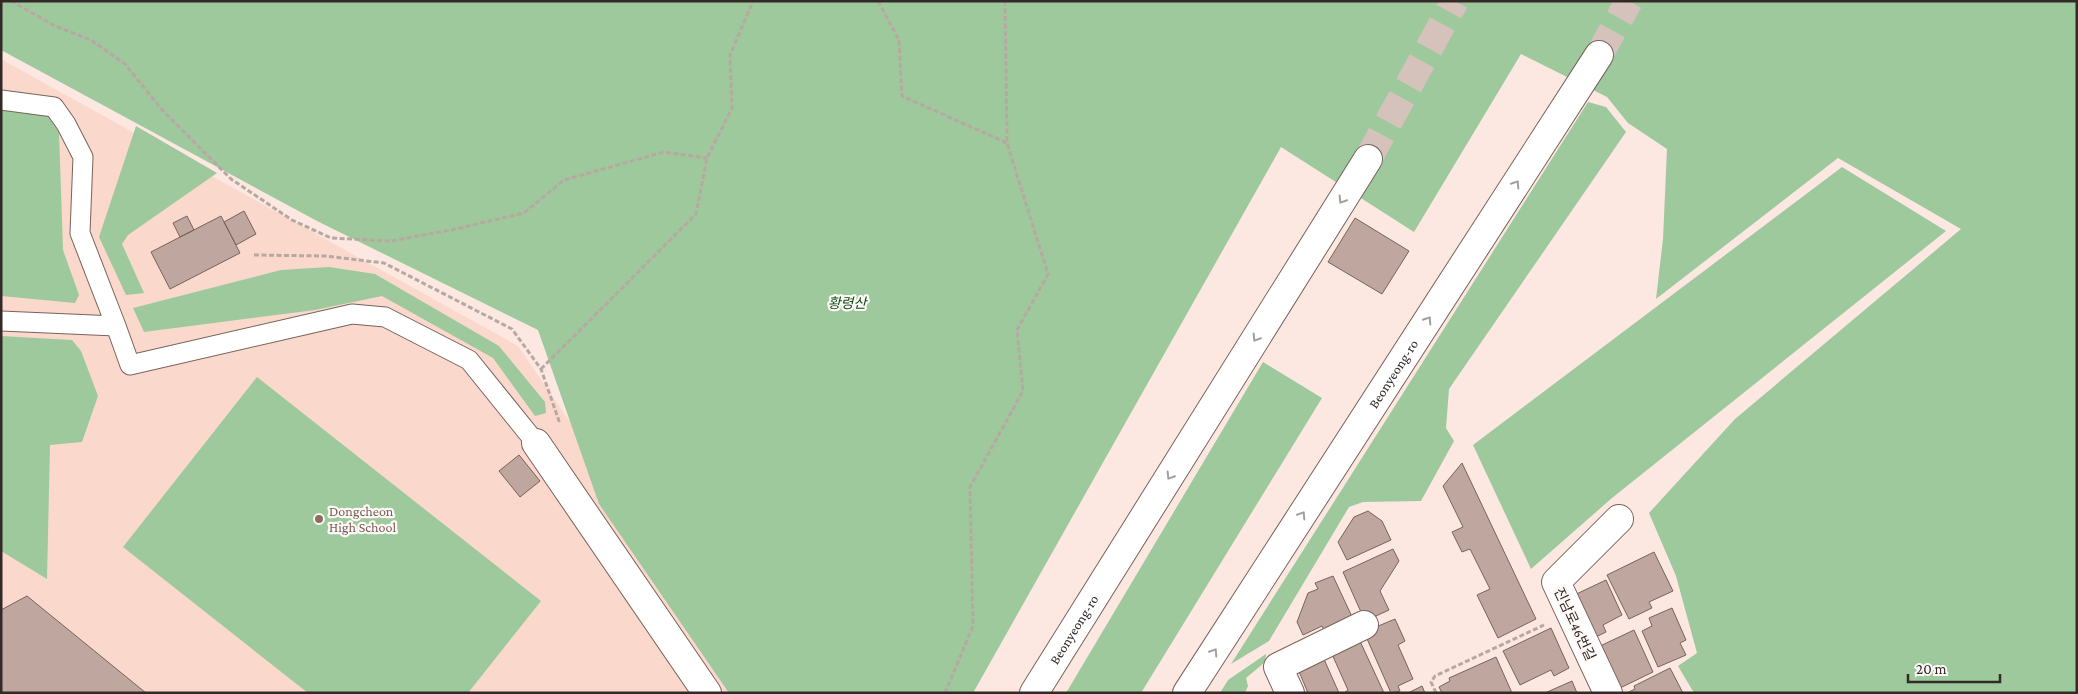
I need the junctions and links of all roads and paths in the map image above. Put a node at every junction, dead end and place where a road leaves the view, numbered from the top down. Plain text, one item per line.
1 (11, 1) edge
2 (753, 1) edge
3 (878, 1) edge
4 (1005, 1) edge
5 (1599, 55) tunnel mouth
6 (1, 100) edge
7 (1007, 143) junction
8 (707, 158) junction
9 (1368, 159) tunnel mouth
10 (254, 255) dead end
11 (1, 322) edge
12 (116, 326) junction
13 (536, 443) joint
14 (1619, 519) dead end
15 (1570, 614) junction
16 (1364, 625) dead end
17 (707, 693) edge
18 (945, 693) edge
19 (1034, 693) edge
20 (1187, 693) edge
21 (1290, 693) edge
22 (1436, 693) edge
23 (1608, 693) edge

1 - 8 path
2 - 8 path
3 - 7 path
4 - 7 path
20 -> 5 main road, Beonyeong-ro
6 - 12 lane
7 - 18 path
8 - 10 path
9 -> 19 main road, Beonyeong-ro
11 - 12 lane
12 - 13 lane
13 - 17 main road
14 - 15 main road, 진남로46번길
15 - 22 path
15 - 23 main road, 진남로46번길
16 - 21 main road

